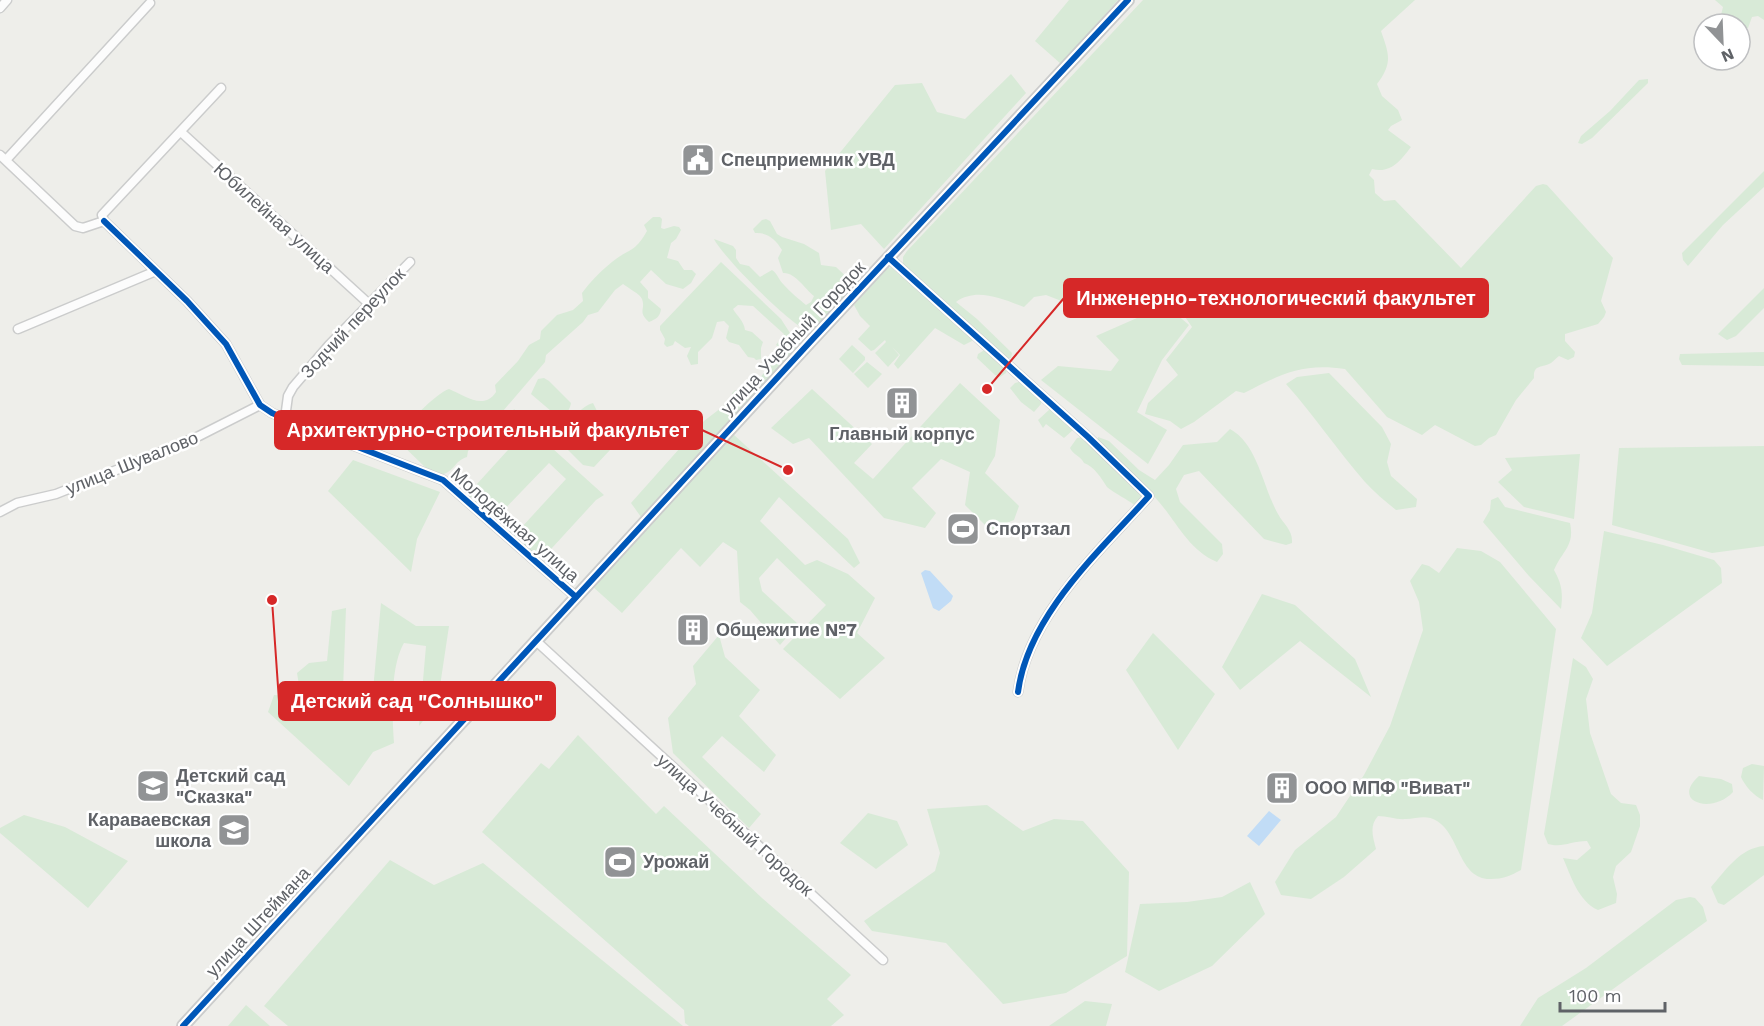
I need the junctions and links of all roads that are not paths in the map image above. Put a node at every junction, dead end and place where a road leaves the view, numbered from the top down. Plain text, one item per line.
1 (7, 0) edge
2 (1128, 0) edge
3 (150, 3) dead end
4 (0, 8) edge
5 (220, 88) dead end
6 (181, 132) junction
7 (3, 158) edge
8 (104, 221) junction
9 (888, 257) junction
10 (410, 262) dead end
11 (156, 271) junction
12 (368, 303) junction
13 (18, 329) dead end
14 (260, 405) junction
15 (285, 418) junction
16 (0, 512) edge
17 (576, 597) junction
18 (535, 640) junction
19 (1018, 692) dead end
20 (355, 838) joint
21 (884, 960) dead end
22 (183, 1026) edge

1 - 4 street
2 - 9 street, улица Учебный Городок
3 - 7 street
5 - 6 street
6 - 8 street
6 - 12 street, Юбилейная улица
7 - 8 street
8 - 11 street
9 - 17 street, улица Учебный Городок
9 - 19 street
10 - 12 street, Зодчий переулок
11 - 13 street
11 - 14 street
12 - 15 street, Зодчий переулок
14 - 15 street, Молодёжная улица
14 - 16 street, улица Шувалово
15 - 17 street, Молодёжная улица
17 - 18 street, улица Учебный Городок
18 - 20 street, улица Учебный Городок
18 - 21 street, улица Учебный Городок
20 - 22 street, улица Штеймана

